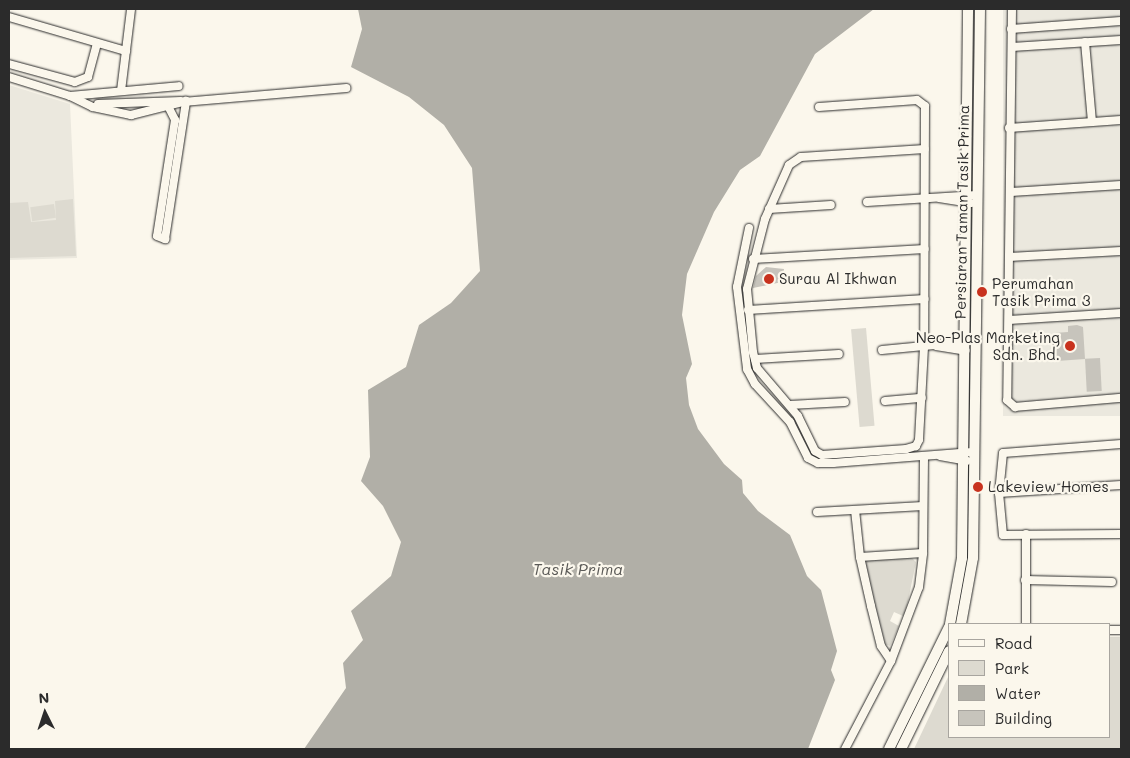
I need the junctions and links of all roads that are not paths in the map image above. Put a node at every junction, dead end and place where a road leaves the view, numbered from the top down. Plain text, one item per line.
1 (131, 9) edge
2 (968, 9) edge
3 (980, 9) edge
4 (1012, 9) edge
5 (9, 17) edge
6 (1121, 22) edge
7 (1011, 29) junction
8 (1121, 40) edge
9 (1086, 42) junction
10 (97, 44) junction
11 (1012, 47) junction
12 (126, 51) junction
13 (9, 64) edge
14 (9, 77) edge
15 (179, 86) dead end
16 (346, 88) dead end
17 (120, 91) junction
18 (81, 95) junction
19 (70, 96) junction
20 (185, 102) junction
21 (168, 106) junction
22 (819, 107) dead end
23 (175, 120) junction
24 (1121, 120) edge
25 (1092, 122) junction
26 (1009, 128) junction
27 (925, 148) junction
28 (1121, 185) edge
29 (1010, 192) junction
30 (926, 198) junction
31 (972, 199) junction
32 (867, 202) dead end
33 (831, 205) dead end
34 (768, 209) junction
35 (749, 228) dead end
36 (925, 249) junction
37 (1121, 250) edge
38 (1009, 257) junction
39 (753, 259) junction
40 (925, 298) junction
41 (748, 310) junction
42 (1121, 313) edge
43 (1009, 320) junction
44 (966, 346) junction
45 (924, 347) junction
46 (882, 350) dead end
47 (839, 354) dead end
48 (755, 359) junction
49 (922, 398) junction
50 (1121, 398) edge
51 (884, 401) dead end
52 (845, 402) dead end
53 (790, 405) junction
54 (1121, 444) edge
55 (969, 456) junction
56 (924, 458) junction
57 (1121, 486) edge
58 (1000, 492) junction
59 (923, 506) junction
60 (855, 510) junction
61 (817, 512) dead end
62 (1026, 534) junction
63 (1121, 534) edge
64 (923, 553) junction
65 (860, 557) junction
66 (1025, 580) junction
67 (1112, 582) dead end
68 (950, 623) edge
69 (961, 623) edge
70 (1026, 623) edge
71 (948, 628) edge
72 (948, 653) edge
73 (891, 661) junction
74 (845, 749) edge
75 (889, 749) edge
76 (901, 749) edge

1 - 12 street
2 - 31 main road, Persiaran Taman Tasik Prima
3 - 31 main road, Persiaran Taman Tasik Prima
4 - 7 street
5 - 10 street
6 - 7 street
7 - 11 street
8 - 9 street
9 - 11 street
9 - 25 street
10 - 12 street
10 - 13 street
11 - 26 street
12 - 17 street
14 - 19 street
15 - 17 street
16 - 20 street
17 - 18 street
18 - 19 street
18 - 20 street
19 - 21 street
20 - 21 street
20 - 23 street
20 - 23 street
21 - 23 street
22 - 27 street
24 - 25 street
25 - 26 street
26 - 29 street
27 - 30 street
27 - 34 street
28 - 29 street
29 - 38 street
30 - 31 street
30 - 32 street
30 - 36 street
31 - 44 main road, Persiaran Taman Tasik Prima
31 - 55 main road, Persiaran Taman Tasik Prima
33 - 34 street
34 - 39 street
35 - 56 street
36 - 39 street
36 - 40 street
37 - 38 street
38 - 43 street
39 - 41 street
40 - 41 street
40 - 45 street
41 - 48 street
42 - 43 street
43 - 50 street
44 - 45 street
44 - 55 main road, Persiaran Taman Tasik Prima
45 - 46 street
45 - 49 street
47 - 48 street
48 - 53 street
49 - 51 street
49 - 53 street
52 - 53 street
54 - 58 street
55 - 56 street
55 - 68 main road, Persiaran Taman Tasik Prima
55 - 69 main road, Persiaran Taman Tasik Prima
56 - 59 street
57 - 58 street
58 - 62 street
59 - 60 street
59 - 64 street
60 - 61 street
60 - 65 street
62 - 63 street
62 - 66 street
64 - 65 street
64 - 73 street
65 - 73 street
66 - 67 street
66 - 70 street
71 - 75 main road, Persiaran Taman Tasik Prima
72 - 76 main road
73 - 74 street

